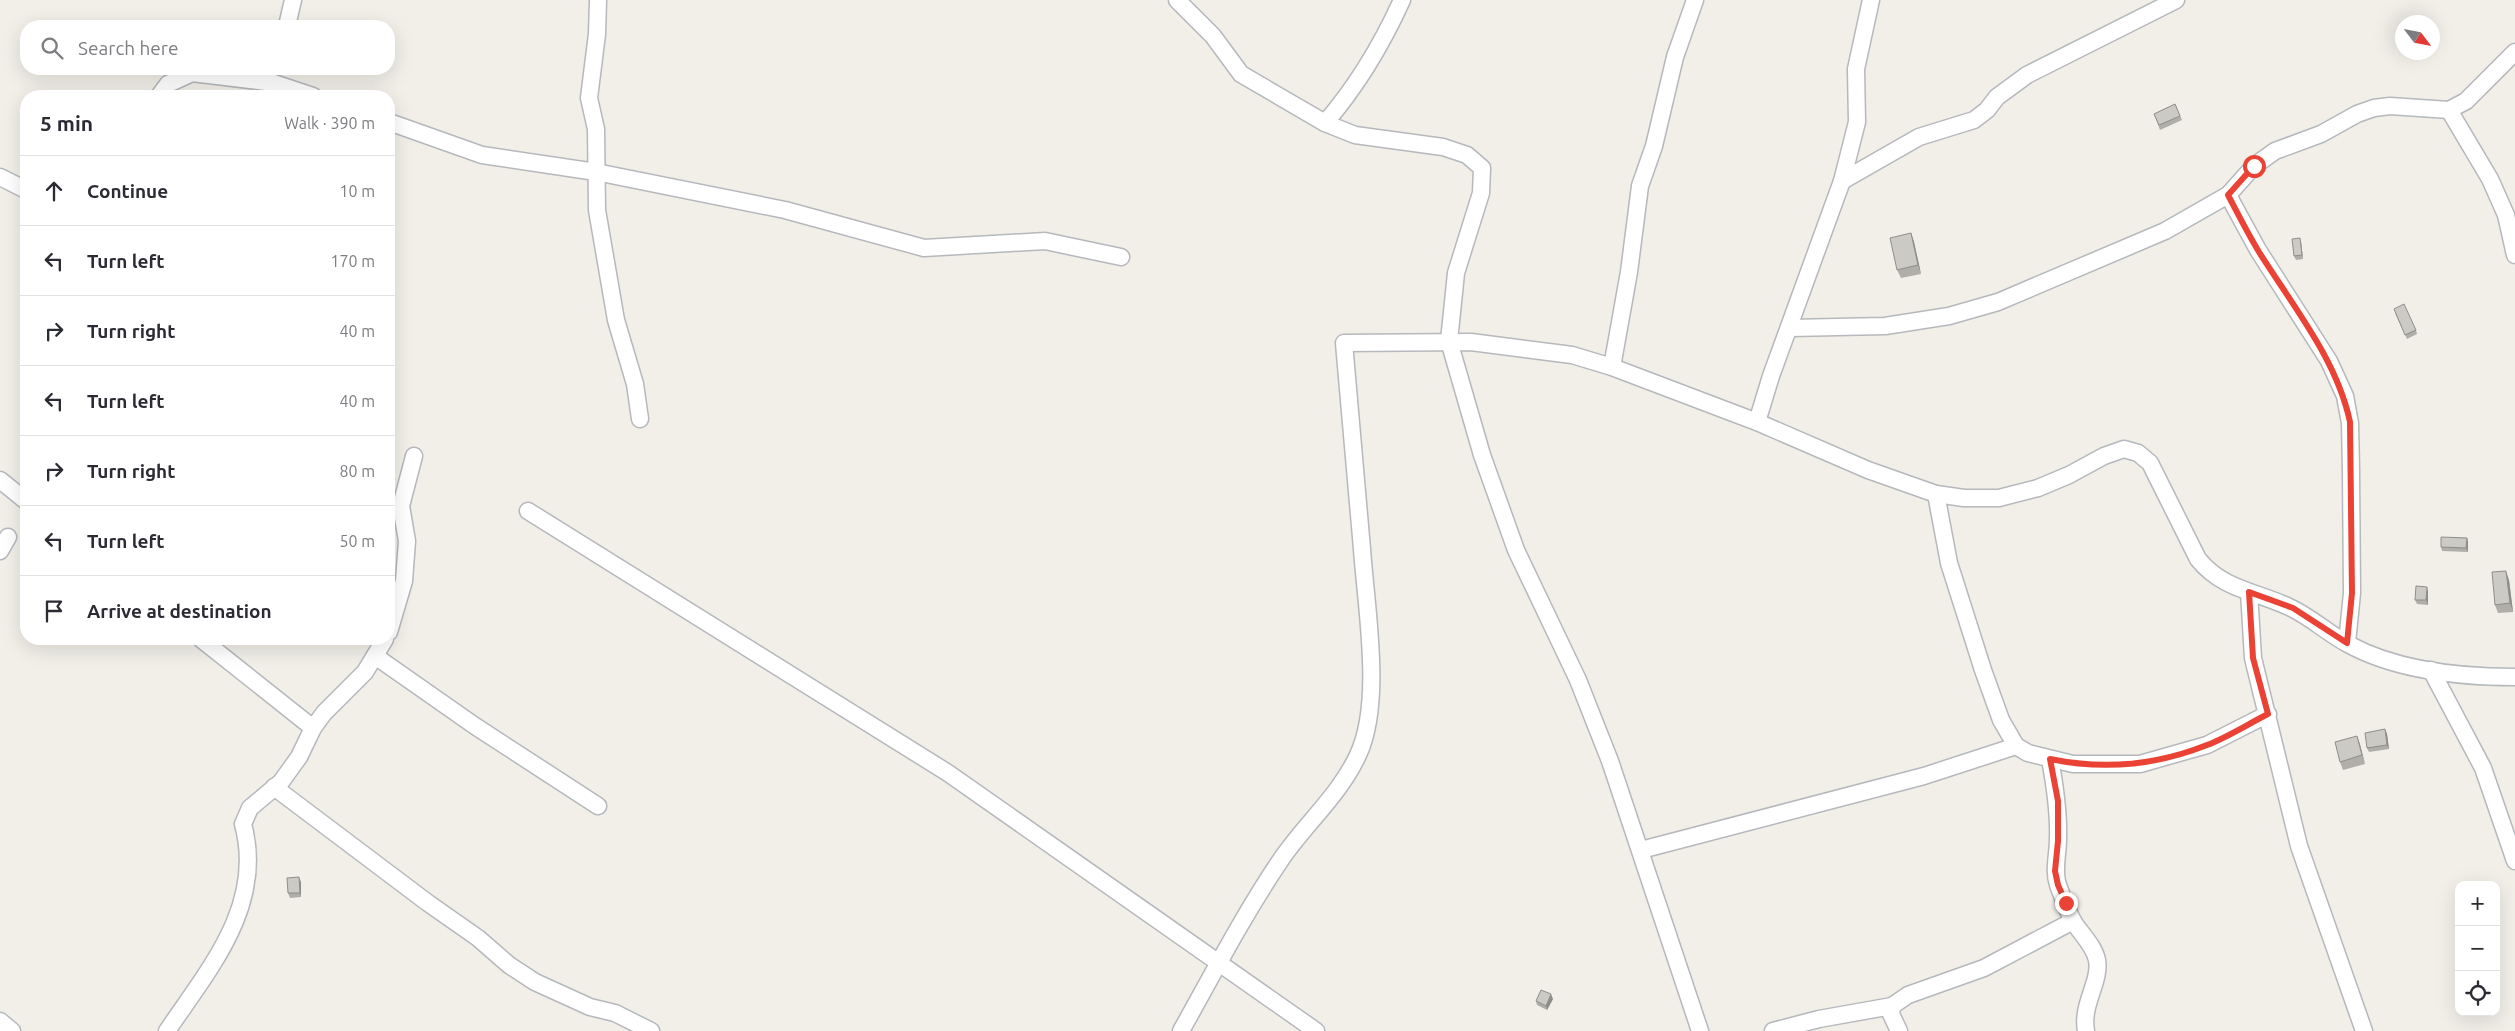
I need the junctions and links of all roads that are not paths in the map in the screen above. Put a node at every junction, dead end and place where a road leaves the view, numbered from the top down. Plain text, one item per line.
1 (293, 0) edge
2 (598, 0) edge
3 (1177, 0) edge
4 (1402, 0) edge
5 (1695, 0) edge
6 (1871, 0) edge
7 (2176, 0) edge
8 (288, 20) edge
9 (2515, 52) edge
10 (188, 75) edge
11 (248, 75) edge
12 (276, 76) edge
13 (164, 90) edge
14 (302, 90) edge
15 (2449, 110) junction
16 (1325, 123) junction
17 (395, 124) edge
18 (596, 172) junction
19 (0, 177) edge
20 (1842, 181) junction
21 (20, 187) edge
22 (2228, 195) junction
23 (2515, 256) edge
24 (1121, 258) dead end
25 (1790, 328) junction
26 (1449, 341) junction
27 (1612, 367) junction
28 (640, 419) dead end
29 (1757, 422) junction
30 (414, 456) dead end
31 (0, 480) edge
32 (1936, 494) junction
33 (20, 496) edge
34 (528, 511) dead end
35 (2249, 592) junction
36 (395, 612) edge
37 (2347, 643) junction
38 (209, 645) edge
39 (381, 645) edge
40 (375, 656) junction
41 (2431, 670) junction
42 (2515, 676) edge
43 (2268, 714) junction
44 (313, 728) junction
45 (2016, 746) junction
46 (2050, 759) junction
47 (274, 787) junction
48 (598, 806) dead end
49 (1642, 850) junction
50 (2515, 861) edge
51 (2073, 921) junction
52 (1220, 962) junction
53 (1892, 1006) junction
54 (0, 1022) edge
55 (12, 1031) edge
56 (167, 1031) edge
57 (651, 1031) edge
58 (1181, 1031) edge
59 (1316, 1031) edge
60 (1700, 1031) edge
61 (1773, 1031) edge
62 (1899, 1031) edge
63 (2086, 1031) edge
64 (2364, 1031) edge

1 - 8 street
2 - 18 street
3 - 16 street
4 - 16 street
5 - 27 street
6 - 20 street
7 - 20 street
9 - 15 street
10 - 13 street
11 - 12 street
12 - 14 street
15 - 22 street
15 - 23 street
16 - 26 street
17 - 18 street
18 - 24 street
18 - 28 street
19 - 21 street
20 - 25 street
22 - 25 street
22 - 37 street
25 - 29 street
26 - 27 street
26 - 49 street
26 - 52 street
27 - 29 street
29 - 32 street
30 - 36 street
31 - 33 street
32 - 35 street
32 - 45 street
34 - 52 street
35 - 37 street
35 - 43 street
37 - 41 street
38 - 44 street
39 - 40 street
40 - 44 street
40 - 48 street
41 - 42 street
41 - 50 street
43 - 46 street
43 - 64 street
44 - 47 street
45 - 46 street
45 - 49 street
46 - 51 street
47 - 56 street
47 - 57 street
49 - 60 street
51 - 53 street
51 - 63 street
52 - 58 street
52 - 59 street
53 - 61 street
53 - 62 street
54 - 55 street

